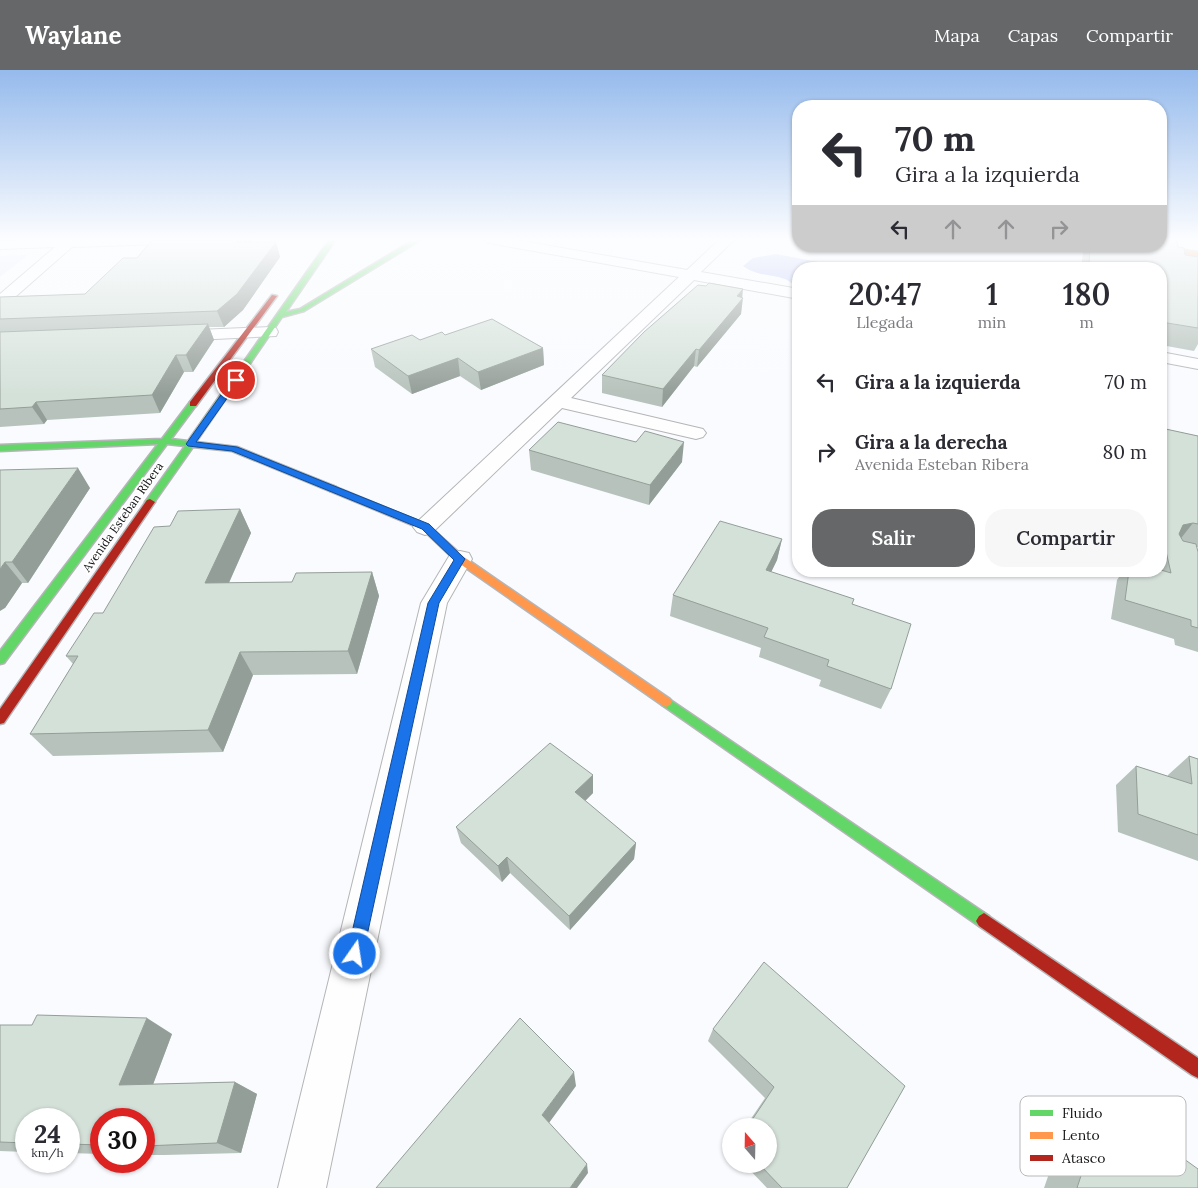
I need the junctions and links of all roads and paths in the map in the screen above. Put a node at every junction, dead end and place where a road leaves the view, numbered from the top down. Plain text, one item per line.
1 (12, 291) edge
2 (278, 291) edge
3 (298, 291) edge
4 (332, 291) edge
5 (672, 291) edge
6 (0, 302) edge
7 (282, 314) junction
8 (259, 315) junction
9 (270, 332) junction
10 (244, 334) junction
11 (156, 337) edge
12 (1167, 358) edge
13 (1198, 364) edge
14 (557, 401) junction
15 (696, 433) dead end
16 (166, 441) junction
17 (191, 444) junction
18 (0, 448) edge
19 (425, 527) junction
20 (460, 559) junction
21 (8, 639) edge
22 (0, 660) edge
23 (0, 719) edge
24 (1198, 1070) edge
25 (302, 1188) edge

1 - 6 street
2 - 8 main road, Avenida Esteban Ribera
3 - 7 main road, Avenida Esteban Ribera
4 - 7 main road
5 - 14 street
7 - 8 main road
7 - 9 main road, Avenida Esteban Ribera
8 - 10 main road, Avenida Esteban Ribera
9 - 10 street
9 - 17 main road, Avenida Esteban Ribera
10 - 11 street
10 - 16 main road, Avenida Esteban Ribera
12 - 13 street
14 - 15 street
14 - 19 street
16 - 17 main road
16 - 18 main road
16 - 21 main road, Avenida Esteban Ribera
17 - 19 main road
17 - 23 main road, Avenida Esteban Ribera
19 - 20 main road
20 - 24 main road
20 - 25 street
21 - 22 main road, Avenida Esteban Ribera

